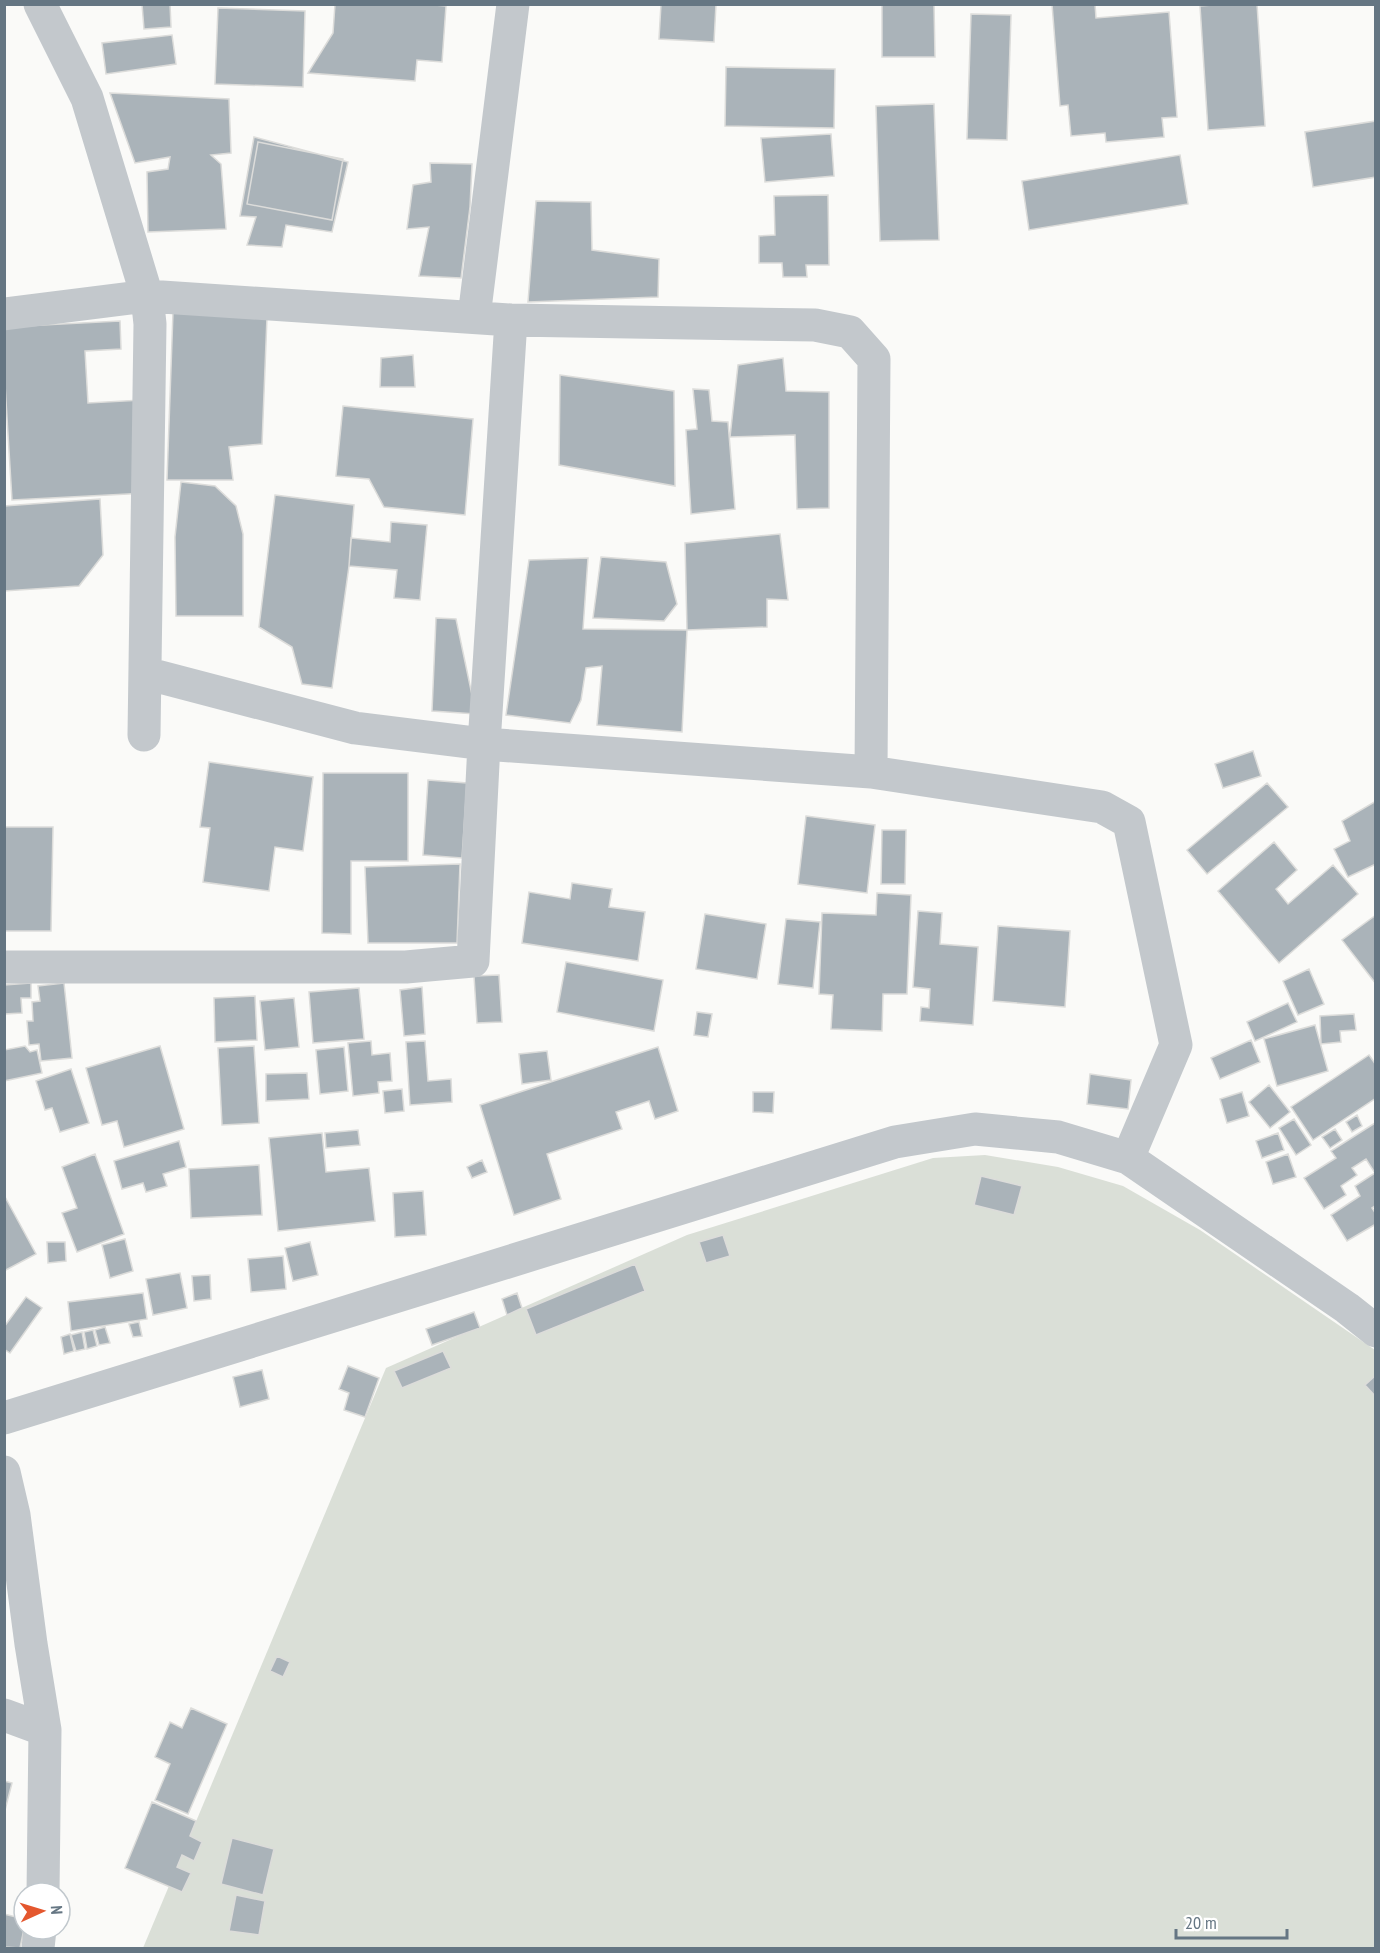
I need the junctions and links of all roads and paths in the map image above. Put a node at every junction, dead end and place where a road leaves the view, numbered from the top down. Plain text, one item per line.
1 (40, 4) edge
2 (513, 4) edge
3 (147, 296) junction
4 (4, 314) edge
5 (474, 317) junction
6 (511, 320) junction
7 (145, 673) junction
8 (144, 735) dead end
9 (484, 744) junction
10 (871, 772) junction
11 (4, 968) edge
12 (1128, 1158) junction
13 (1376, 1331) edge
14 (4, 1418) edge
15 (4, 1472) edge
16 (4, 1715) edge
17 (45, 1730) junction
18 (43, 1881) edge

1 - 3 street
2 - 5 street
3 - 4 street
3 - 5 street
3 - 7 street
5 - 6 street
6 - 9 street
6 - 10 street
7 - 8 street
7 - 9 street
9 - 10 street
9 - 11 street
10 - 12 street
12 - 13 street
12 - 14 street
15 - 17 street
16 - 17 street
17 - 18 street

